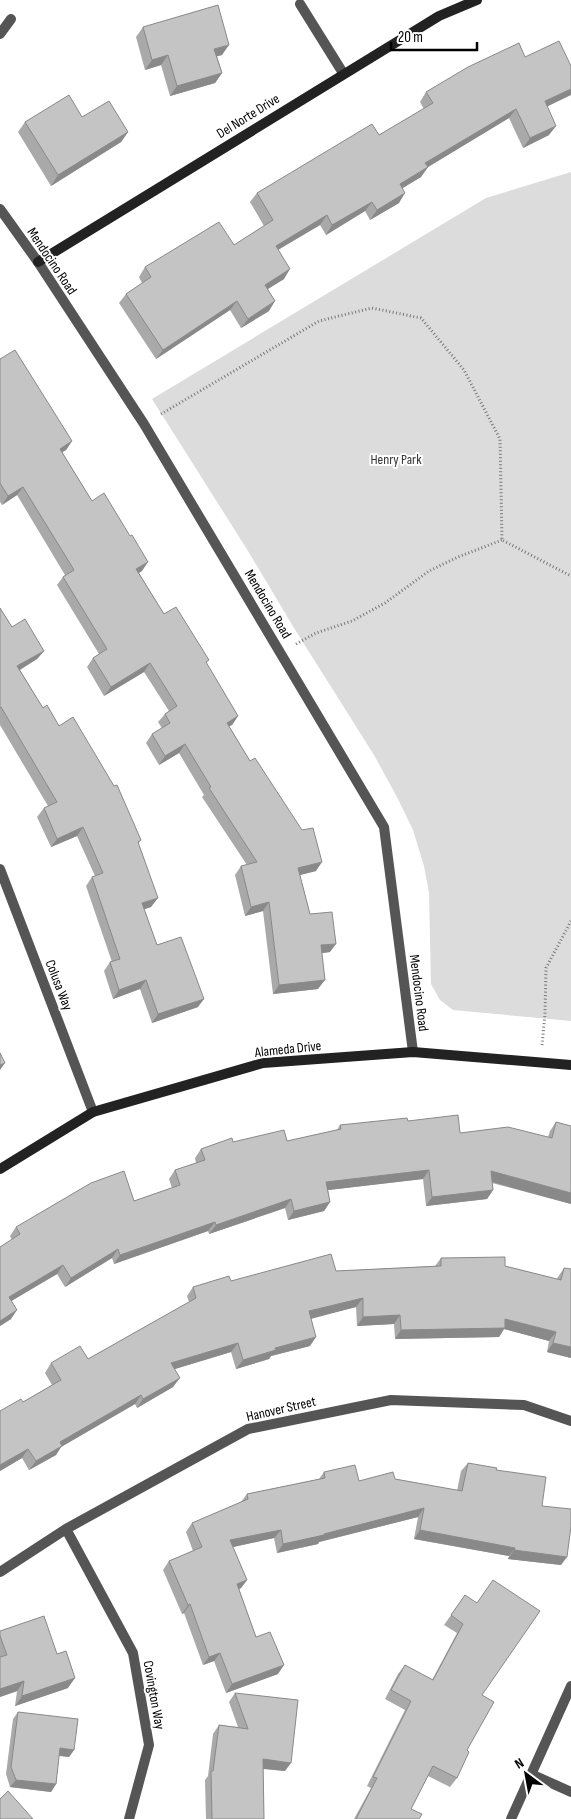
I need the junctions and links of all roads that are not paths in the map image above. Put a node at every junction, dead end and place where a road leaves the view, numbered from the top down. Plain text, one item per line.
1 (478, 0) edge
2 (300, 4) dead end
3 (11, 18) dead end
4 (0, 34) edge
5 (343, 73) junction
6 (0, 209) edge
7 (38, 262) junction
8 (0, 869) edge
9 (412, 1052) junction
10 (571, 1065) edge
11 (93, 1112) junction
12 (0, 1169) edge
13 (571, 1421) edge
14 (66, 1529) junction
15 (0, 1572) edge
16 (571, 1686) edge
17 (531, 1774) junction
18 (571, 1792) edge
19 (129, 1819) edge
20 (511, 1819) edge

1 - 5 street, Del Norte Drive
2 - 5 street
3 - 4 street
5 - 7 street, Del Norte Drive
6 - 7 street, Mendocino Road
7 - 9 street, Mendocino Road
8 - 11 street, Colusa Way
9 - 10 street, Alameda Drive
9 - 11 street, Alameda Drive
11 - 12 street, Alameda Drive
13 - 14 street, Hanover Street
14 - 15 street, Hanover Street
14 - 19 street, Covington Way
16 - 17 street
17 - 18 street
17 - 20 street

